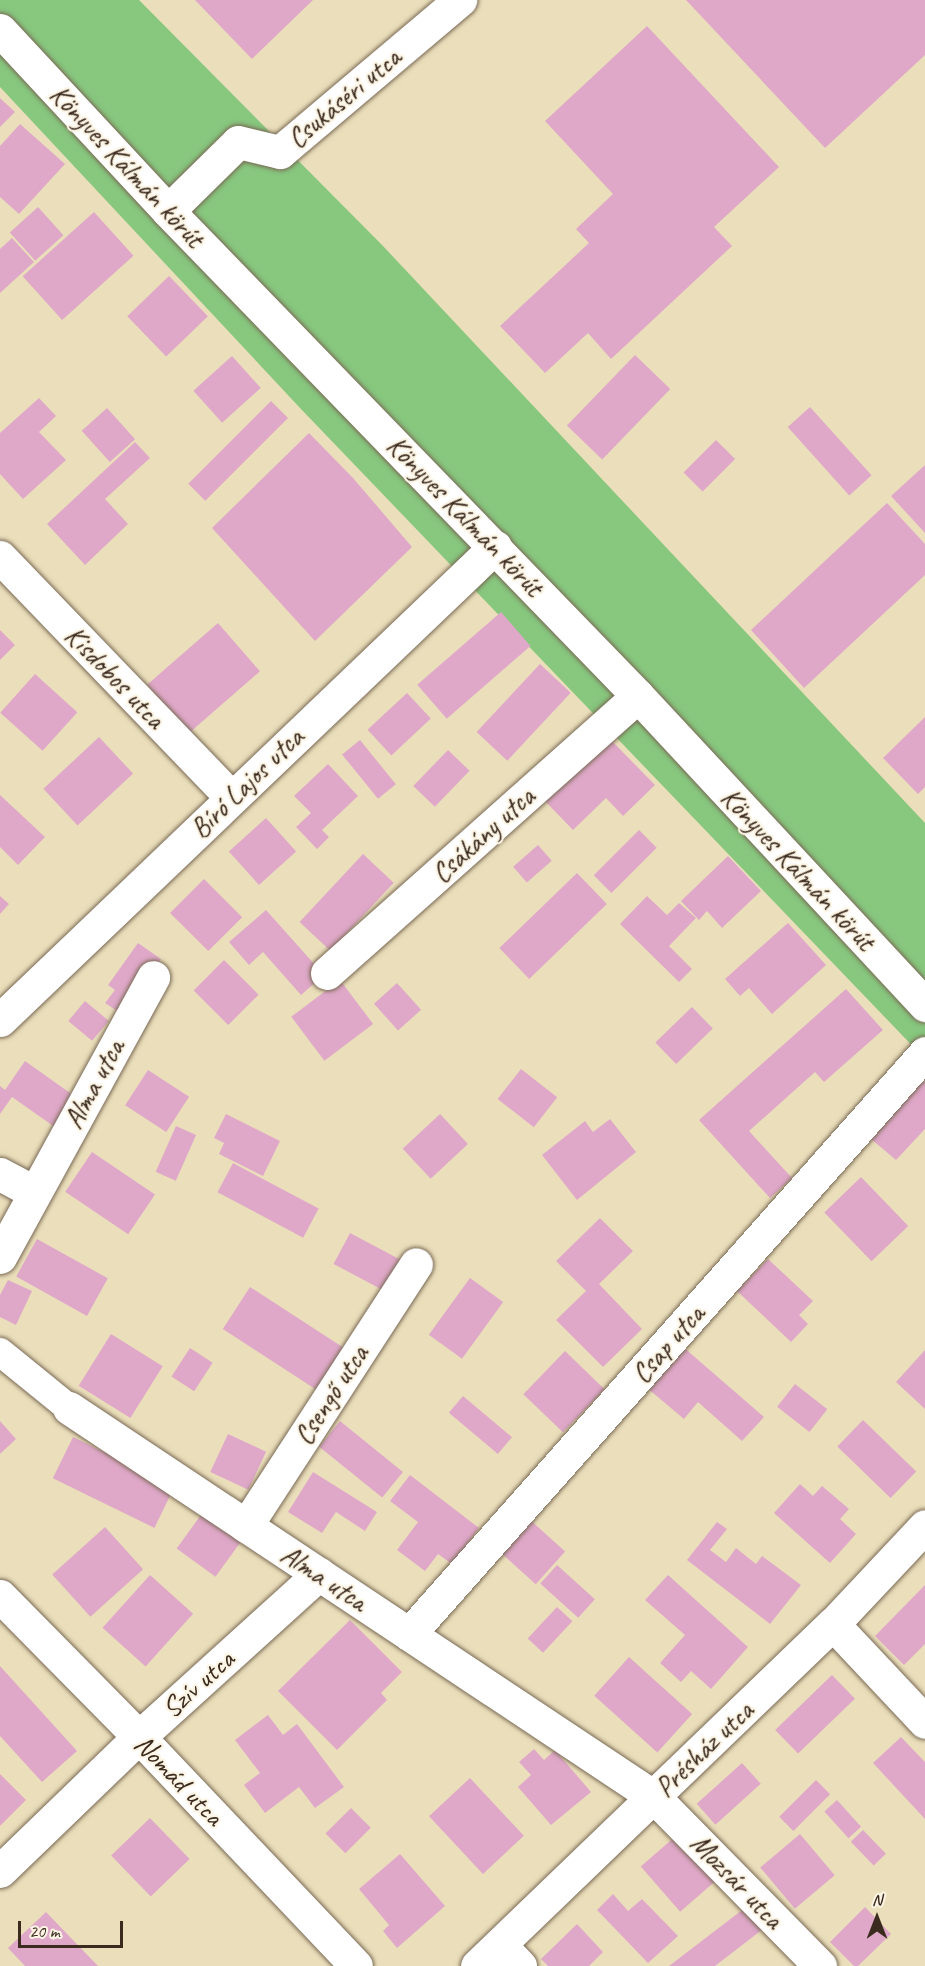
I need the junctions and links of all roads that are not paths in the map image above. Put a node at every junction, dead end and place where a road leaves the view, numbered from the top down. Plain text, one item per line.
1 (460, 0) edge
2 (0, 30) edge
3 (168, 211) junction
4 (495, 547) junction
5 (0, 557) edge
6 (638, 696) junction
7 (231, 797) junction
8 (327, 973) dead end
9 (153, 977) dead end
10 (925, 1005) edge
11 (0, 1020) edge
12 (925, 1053) edge
13 (0, 1174) edge
14 (34, 1192) junction
15 (0, 1257) edge
16 (416, 1264) dead end
17 (0, 1352) edge
18 (69, 1408) joint
19 (246, 1526) junction
20 (925, 1526) edge
21 (319, 1574) junction
22 (0, 1596) edge
23 (833, 1624) junction
24 (409, 1634) junction
25 (925, 1722) edge
26 (139, 1737) junction
27 (654, 1797) junction
28 (0, 1870) edge
29 (499, 1959) edge
30 (356, 1966) edge
31 (820, 1966) edge

1 - 3 street, Csukáséri utca
2 - 3 street, Könyves Kálmán körút
3 - 4 street, Könyves Kálmán körút
4 - 6 street, Könyves Kálmán körút
4 - 7 street, Bíró Lajos utca
5 - 7 street, Kisdobos utca
6 - 8 street, Csákány utca
6 - 10 street, Könyves Kálmán körút
7 - 11 street, Bíró Lajos utca
9 - 14 street, Alma utca
12 - 24 street, Csap utca
13 - 14 street
14 - 15 street, Alma utca
16 - 19 street, Csengő utca
17 - 18 street, Alma utca
18 - 19 street, Alma utca
19 - 21 street, Alma utca
20 - 23 street, Présház utca
21 - 24 street, Alma utca
21 - 26 street, Szív utca
22 - 26 street, Nomád utca
23 - 25 street
23 - 27 street, Présház utca
24 - 27 street, Alma utca
26 - 28 street, Szív utca
26 - 30 street, Nomád utca
27 - 29 street, Présház utca
27 - 31 street, Mozsár utca

